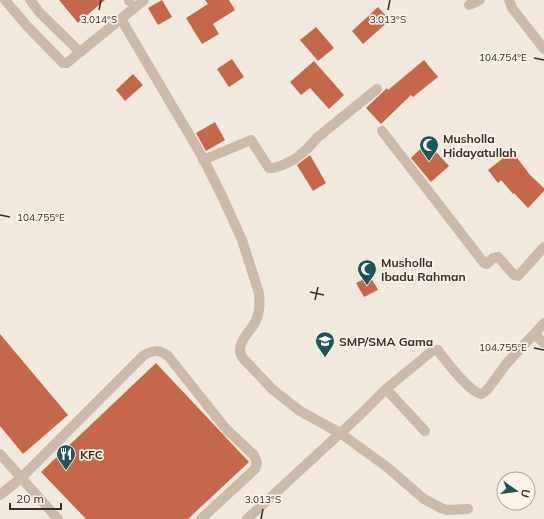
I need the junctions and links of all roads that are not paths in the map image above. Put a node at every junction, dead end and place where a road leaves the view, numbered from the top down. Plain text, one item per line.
1 (5, 0) edge
2 (30, 0) edge
3 (144, 0) edge
4 (480, 0) edge
5 (509, 0) edge
6 (469, 5) dead end
7 (40, 13) junction
8 (121, 19) junction
9 (27, 26) junction
10 (544, 49) edge
11 (80, 52) junction
12 (377, 89) dead end
13 (382, 131) dead end
14 (203, 160) junction
15 (544, 247) edge
16 (544, 323) edge
17 (534, 334) junction
18 (544, 343) edge
19 (386, 389) junction
20 (426, 431) dead end
21 (340, 433) junction
22 (0, 454) edge
23 (21, 478) junction
24 (0, 495) edge
25 (468, 509) dead end
26 (58, 519) edge
27 (201, 519) edge
28 (247, 519) edge

1 - 9 street
2 - 7 street
3 - 8 street
4 - 6 street
5 - 10 street
7 - 9 street
7 - 11 street
8 - 11 street
8 - 14 street
9 - 11 street
12 - 14 street
13 - 15 street
14 - 21 street
16 - 17 street
17 - 18 street
17 - 19 street
19 - 20 street
19 - 21 street
21 - 25 street
21 - 28 street
22 - 23 street
23 - 24 street
23 - 26 street
23 - 27 street

